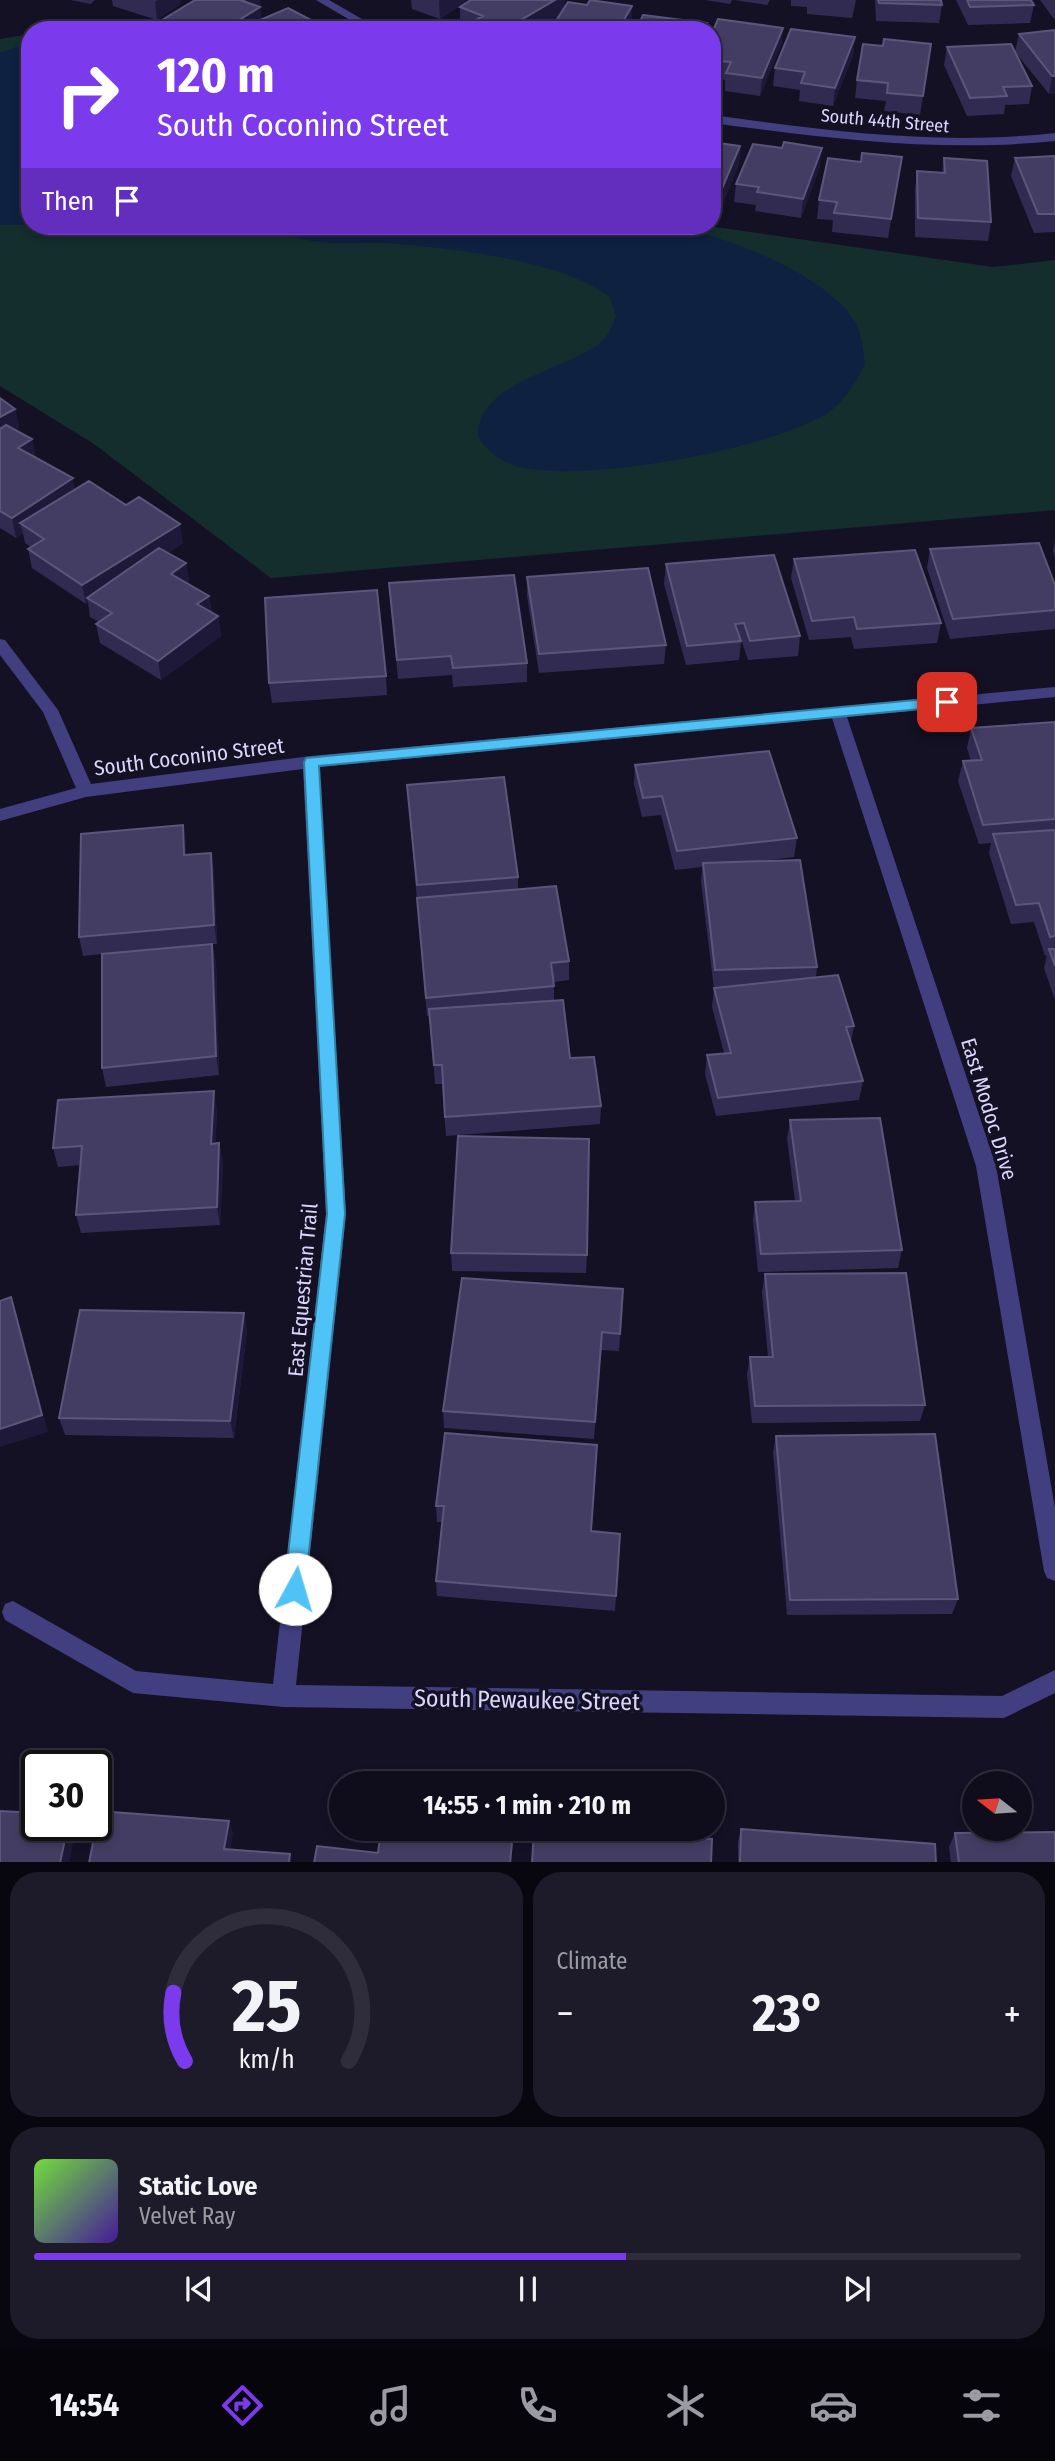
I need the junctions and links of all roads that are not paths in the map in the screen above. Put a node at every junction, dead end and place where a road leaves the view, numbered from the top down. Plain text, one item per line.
1 (325, 1) edge
2 (360, 21) edge
3 (721, 120) edge
4 (1055, 137) edge
5 (0, 644) edge
6 (1055, 692) edge
7 (838, 713) junction
8 (311, 762) junction
9 (86, 791) junction
10 (0, 815) edge
11 (1055, 1571) edge
12 (13, 1612) dead end
13 (1055, 1681) edge
14 (283, 1696) junction

1 - 2 street
3 - 4 street, South 44th Street
5 - 9 street
6 - 7 street, South Coconino Street
7 - 8 street, South Coconino Street
7 - 11 street, East Modoc Drive
8 - 9 street, South Coconino Street
8 - 14 street, East Equestrian Trail
9 - 10 street, South Coconino Street
12 - 14 street, South Pewaukee Street
13 - 14 street, South Pewaukee Street

